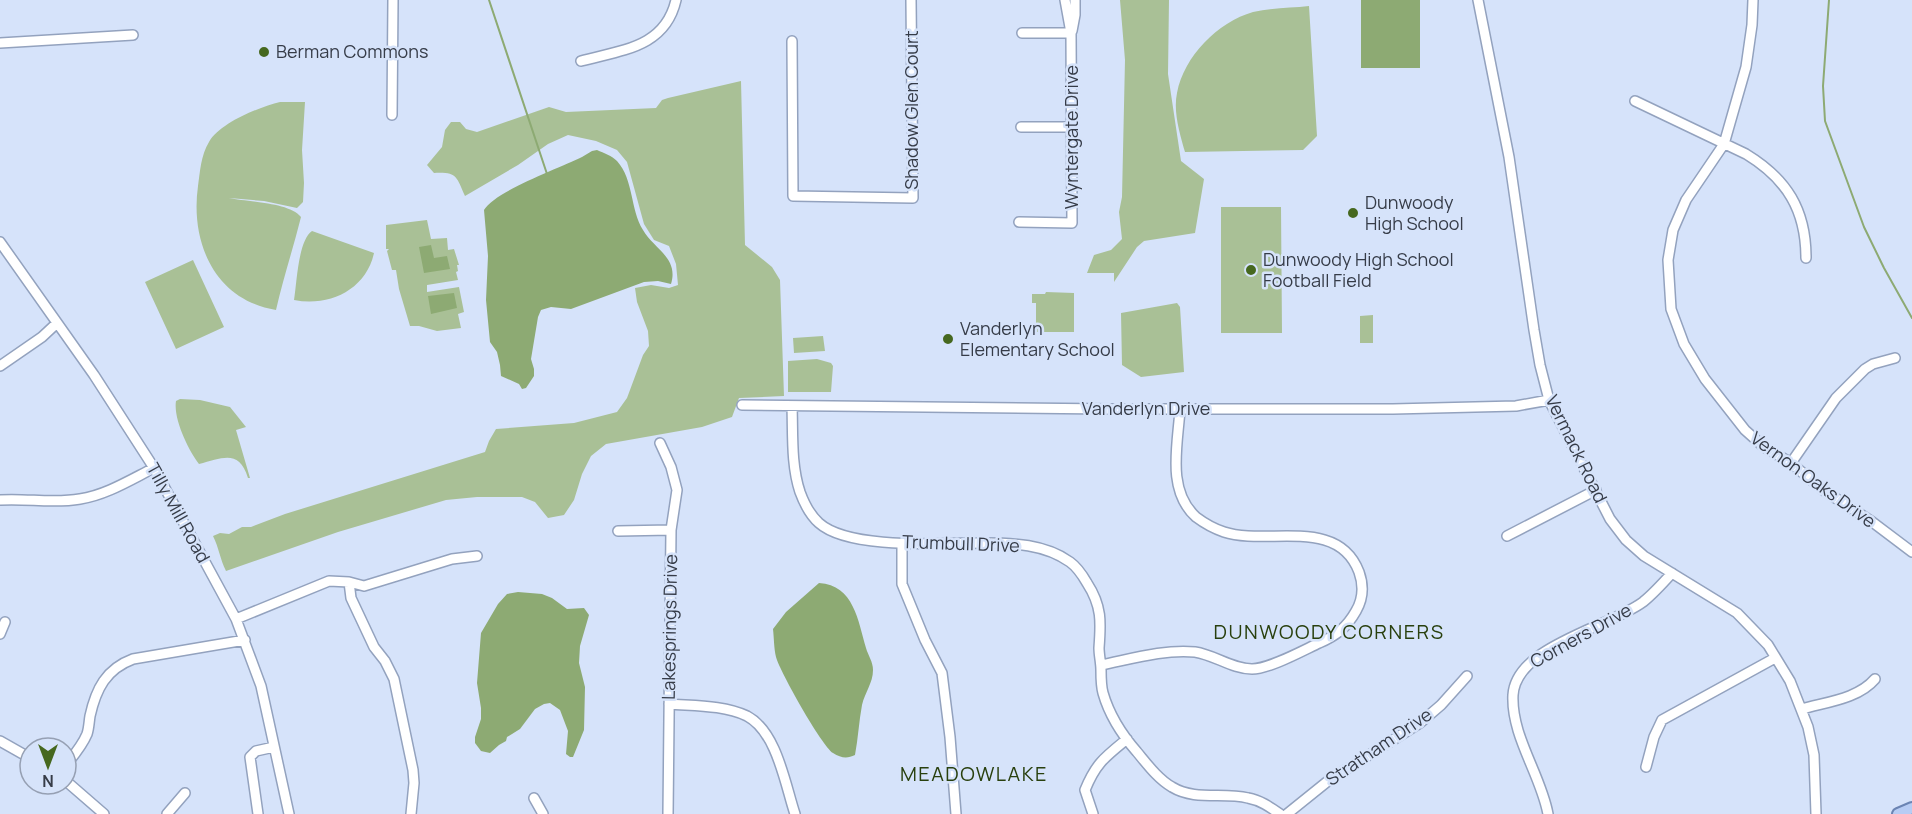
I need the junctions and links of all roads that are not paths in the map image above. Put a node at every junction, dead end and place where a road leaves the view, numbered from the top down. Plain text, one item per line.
1 (393, 0) edge
2 (676, 0) edge
3 (911, 0) edge
4 (1065, 0) edge
5 (1075, 0) edge
6 (1478, 0) edge
7 (1753, 0) edge
8 (1022, 33) dead end
9 (1071, 33) junction
10 (133, 35) dead end
11 (792, 41) dead end
12 (0, 43) edge
13 (581, 61) dead end
14 (1635, 101) dead end
15 (392, 115) dead end
16 (1021, 127) dead end
17 (1072, 127) junction
18 (1724, 144) junction
19 (1018, 222) dead end
20 (0, 242) edge
21 (1806, 258) dead end
22 (57, 323) junction
23 (1896, 358) dead end
24 (0, 366) edge
25 (1549, 400) junction
26 (742, 405) dead end
27 (792, 406) junction
28 (1180, 409) junction
29 (660, 443) dead end
30 (1791, 463) junction
31 (154, 468) junction
32 (1596, 490) junction
33 (0, 500) edge
34 (671, 530) junction
35 (618, 531) dead end
36 (1507, 536) dead end
37 (902, 543) junction
38 (1912, 552) edge
39 (477, 556) dead end
40 (1672, 573) junction
41 (350, 582) junction
42 (236, 620) junction
43 (5, 622) dead end
44 (0, 634) edge
45 (244, 640) junction
46 (1775, 658) junction
47 (1101, 665) junction
48 (1467, 676) dead end
49 (1875, 679) dead end
50 (669, 705) junction
51 (1802, 709) junction
52 (1127, 739) junction
53 (0, 741) edge
54 (274, 747) junction
55 (78, 750) edge
56 (18, 751) edge
57 (1646, 767) dead end
58 (78, 791) edge
59 (185, 793) dead end
60 (534, 798) dead end
61 (1912, 808) edge
62 (104, 814) edge
63 (167, 814) edge
64 (258, 814) edge
65 (289, 814) edge
66 (411, 814) edge
67 (543, 814) edge
68 (668, 814) edge
69 (795, 814) edge
70 (956, 814) edge
71 (1093, 814) edge
72 (1280, 814) edge
73 (1287, 814) edge
74 (1548, 814) edge
75 (1816, 814) edge
76 (1898, 814) edge

1 - 15 street
2 - 13 street
3 - 11 street, Shadow Glen Court
4 - 9 street, Wyntergate Drive
5 - 9 street, Wyntergate Drive
6 - 25 street, Vermack Road
7 - 18 street, Vernon Oaks Drive
8 - 9 street
9 - 17 street, Wyntergate Drive
10 - 12 street
14 - 18 street
16 - 17 street
17 - 19 street, Wyntergate Drive
18 - 21 street
18 - 30 street, Vernon Oaks Drive
20 - 22 street, Tilly Mill Road
22 - 24 street
22 - 31 street, Tilly Mill Road
23 - 30 street
25 - 28 street, Vanderlyn Drive
25 - 32 street, Vermack Road
26 - 27 street, Vanderlyn Drive
27 - 28 street, Vanderlyn Drive
27 - 37 street, Trumbull Drive
28 - 47 street
29 - 34 street, Lakesprings Drive
30 - 38 street, Vernon Oaks Drive
31 - 33 street
31 - 42 street, Tilly Mill Road
32 - 36 street
32 - 40 street, Vermack Road
34 - 35 street
34 - 50 street, Lakesprings Drive
37 - 47 street, Trumbull Drive
37 - 70 street
39 - 41 street
40 - 46 street, Vermack Road
40 - 74 street, Corners Drive
41 - 42 street
41 - 66 street
42 - 45 street, Tilly Mill Road
43 - 44 street
45 - 54 street, Tilly Mill Road
45 - 55 street
46 - 51 street, Vermack Road
46 - 57 street
47 - 52 street, Trumbull Drive
48 - 73 street, Stratham Drive
49 - 51 street
50 - 68 street, Lakesprings Drive
50 - 69 street
51 - 75 street, Vermack Road
52 - 71 street
52 - 72 street, Trumbull Drive
53 - 56 street
54 - 64 street
54 - 65 street, Tilly Mill Road
58 - 62 street
59 - 63 street
60 - 67 street
61 - 76 main road

